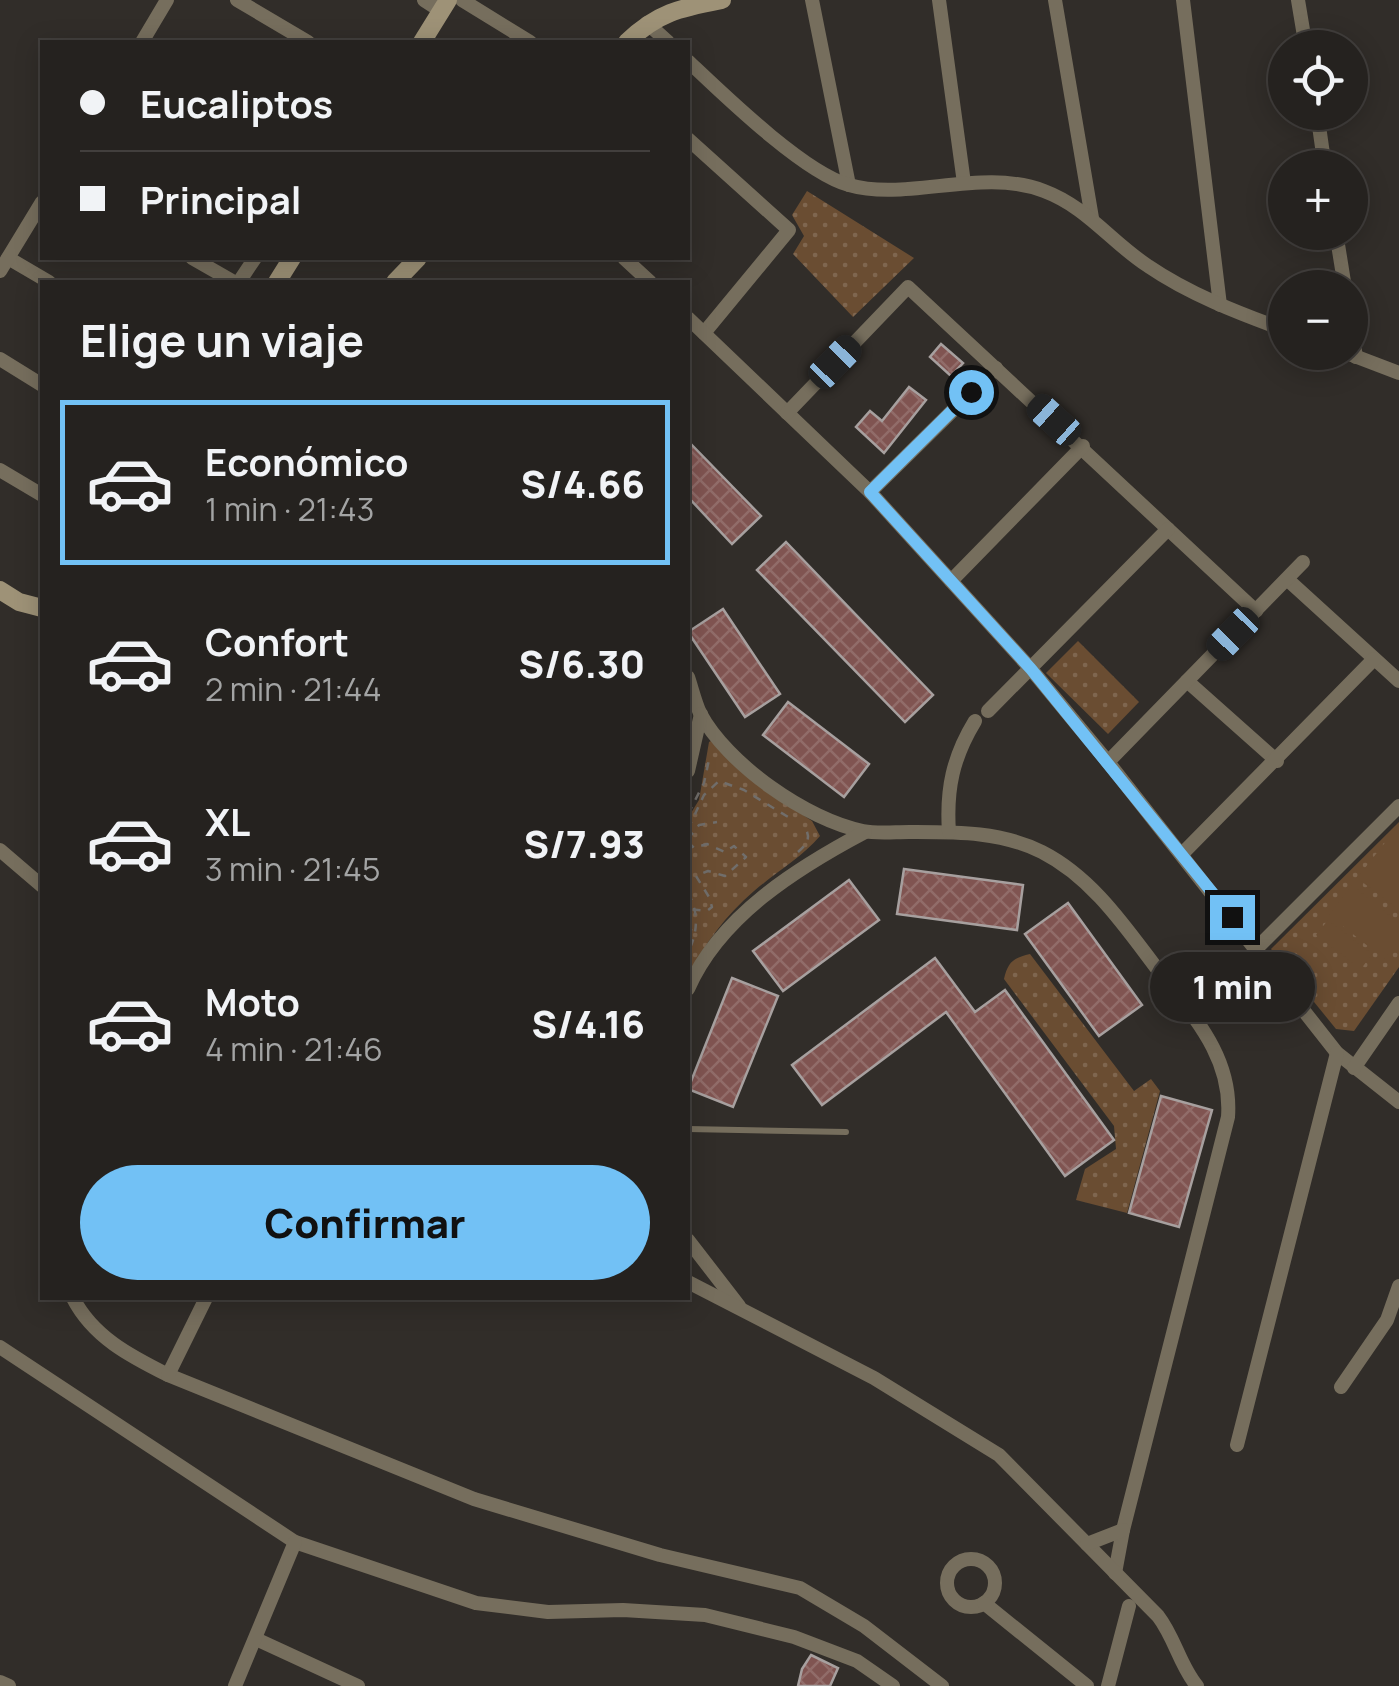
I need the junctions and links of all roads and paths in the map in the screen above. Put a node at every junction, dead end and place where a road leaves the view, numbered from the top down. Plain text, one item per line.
1 (167, 0) edge
2 (238, 0) edge
3 (424, 0) edge
4 (462, 0) edge
5 (722, 0) edge
6 (812, 0) edge
7 (940, 0) edge
8 (1055, 0) edge
9 (1183, 0) edge
10 (1298, 0) edge
11 (445, 5) edge
12 (668, 5) edge
13 (647, 22) junction
14 (1303, 30) edge
15 (143, 40) edge
16 (305, 40) edge
17 (423, 40) edge
18 (527, 40) edge
19 (629, 40) edge
20 (666, 40) edge
21 (690, 62) edge
22 (690, 141) edge
23 (964, 184) junction
24 (848, 186) junction
25 (40, 205) edge
26 (1092, 218) junction
27 (196, 260) edge
28 (416, 260) edge
29 (626, 260) edge
30 (4, 265) edge
31 (43, 280) edge
32 (233, 280) edge
33 (397, 280) edge
34 (648, 280) edge
35 (1220, 305) junction
36 (690, 320) edge
37 (1268, 323) edge
38 (704, 333) junction
39 (0, 360) edge
40 (1368, 362) edge
41 (996, 368) junction
42 (1399, 373) edge
43 (40, 384) edge
44 (787, 413) junction
45 (1082, 446) junction
46 (0, 470) edge
47 (870, 492) junction
48 (40, 494) edge
49 (1168, 529) junction
50 (1303, 562) dead end
51 (1288, 580) junction
52 (951, 581) junction
53 (0, 590) edge
54 (40, 607) edge
55 (1256, 611) junction
56 (1374, 659) junction
57 (1031, 669) junction
58 (1187, 681) junction
59 (1399, 681) edge
60 (690, 683) edge
61 (701, 714) junction
62 (711, 749) dead end
63 (1277, 760) junction
64 (1108, 762) junction
65 (690, 763) edge
66 (706, 773) junction
67 (714, 783) junction
68 (758, 792) dead end
69 (1399, 806) edge
70 (690, 809) edge
71 (717, 822) dead end
72 (818, 822) junction
73 (690, 825) edge
74 (864, 832) junction
75 (948, 832) junction
76 (690, 837) edge
77 (690, 843) edge
78 (0, 850) edge
79 (827, 852) junction
80 (1182, 854) junction
81 (792, 858) dead end
82 (40, 884) edge
83 (690, 897) edge
84 (690, 910) edge
85 (696, 910) junction
86 (694, 924) junction
87 (690, 932) edge
88 (690, 948) edge
89 (1257, 948) junction
90 (690, 986) edge
91 (1399, 1003) edge
92 (1338, 1053) junction
93 (1354, 1068) junction
94 (1399, 1102) edge
95 (690, 1129) edge
96 (846, 1132) dead end
97 (690, 1243) edge
98 (690, 1283) edge
99 (1399, 1286) edge
100 (74, 1300) edge
101 (205, 1300) edge
102 (746, 1314) junction
103 (0, 1348) edge
104 (168, 1375) junction
105 (1342, 1387) dead end
106 (1237, 1445) dead end
107 (1123, 1530) junction
108 (294, 1542) junction
109 (1088, 1544) junction
110 (1115, 1572) junction
111 (984, 1603) dead end
112 (1130, 1606) dead end
113 (256, 1639) junction
114 (0, 1682) edge
115 (9, 1686) edge
116 (235, 1686) edge
117 (358, 1686) edge
118 (893, 1686) edge
119 (942, 1686) edge
120 (1087, 1686) edge
121 (1108, 1686) edge
122 (1198, 1686) edge

1 - 15 street
2 - 16 street
3 - 11 street
4 - 18 street
5 - 12 street
6 - 24 street
7 - 23 street
8 - 26 street
9 - 35 street
10 - 14 street
11 - 17 street
12 - 13 street
13 - 19 street
13 - 20 street
21 - 24 street
22 - 38 street
23 - 24 street
23 - 26 street
25 - 30 street
26 - 35 street
27 - 32 street
28 - 33 street
29 - 34 street
30 - 31 street
35 - 37 street
36 - 38 street
38 - 44 street
39 - 43 street
40 - 42 street
41 - 44 street
41 - 45 street
41 - 47 street
44 - 47 street
45 - 49 street
45 - 52 street
46 - 48 street
47 - 52 street
49 - 55 street
49 - 57 street
50 - 51 street
51 - 55 street
51 - 56 street
52 - 57 street
53 - 54 street
55 - 58 street
56 - 59 street
56 - 63 street
57 - 64 street
57 - 75 street
58 - 63 street
58 - 64 street
60 - 61 street
61 - 65 street
61 - 72 street
62 - 66 path
63 - 80 street
64 - 80 street
66 - 67 path
66 - 70 path
67 - 73 path
67 - 81 path
68 - 72 path
69 - 89 street
71 - 76 path
72 - 74 street
72 - 79 street
74 - 75 street
74 - 79 street
75 - 107 street
77 - 85 path
78 - 82 street
79 - 90 street
80 - 89 street
83 - 85 path
84 - 85 path
85 - 86 path
86 - 87 path
86 - 88 path
89 - 92 street
91 - 93 street
92 - 93 street
92 - 106 street
93 - 94 street
95 - 96 lane
97 - 102 street
98 - 102 street
99 - 105 street
100 - 104 street
101 - 104 street
102 - 109 street
103 - 108 street
104 - 119 street
107 - 109 street
107 - 110 street
108 - 113 street
108 - 118 street
109 - 110 street
110 - 122 street
111 - 120 street
112 - 121 street
113 - 116 street
113 - 117 street
114 - 115 street

